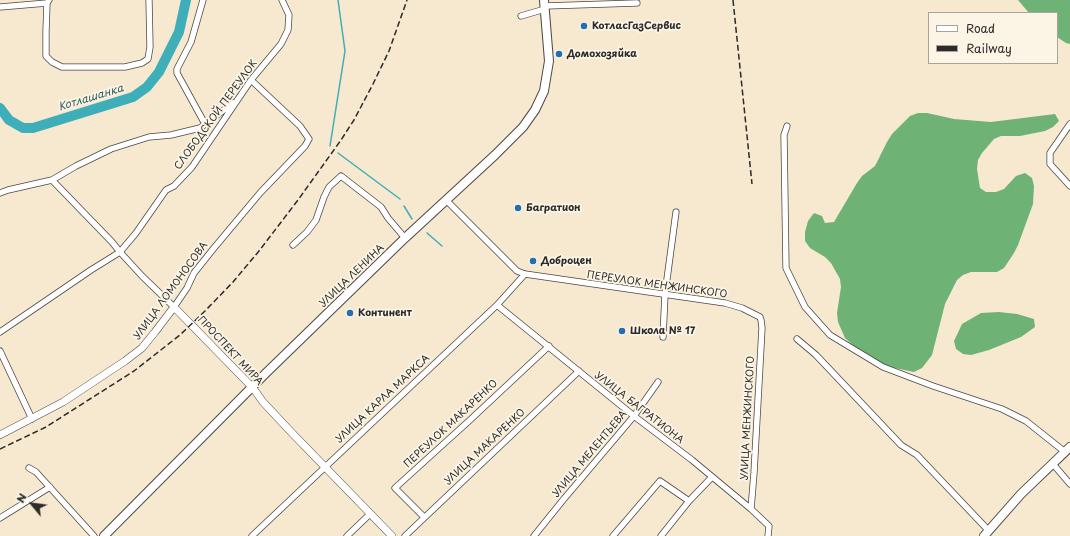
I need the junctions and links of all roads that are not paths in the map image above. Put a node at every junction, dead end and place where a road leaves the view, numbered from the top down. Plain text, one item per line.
1 (149, 0) edge
2 (203, 0) edge
3 (282, 0) edge
4 (48, 2) edge
5 (637, 3) dead end
6 (545, 5) edge
7 (0, 7) edge
8 (521, 16) dead end
9 (251, 80) junction
10 (239, 98) junction
11 (205, 124) junction
12 (1070, 124) edge
13 (787, 126) dead end
14 (52, 180) junction
15 (1070, 186) edge
16 (0, 193) edge
17 (446, 200) junction
18 (676, 212) dead end
19 (405, 238) junction
20 (293, 245) dead end
21 (120, 252) junction
22 (525, 274) junction
23 (664, 294) junction
24 (497, 305) junction
25 (174, 307) junction
26 (762, 328) joint
27 (0, 332) edge
28 (663, 337) dead end
29 (797, 340) dead end
30 (549, 346) junction
31 (0, 351) edge
32 (579, 372) junction
33 (658, 382) dead end
34 (253, 388) junction
35 (634, 416) junction
36 (32, 419) junction
37 (0, 435) edge
38 (1067, 450) edge
39 (1053, 464) junction
40 (325, 467) junction
41 (29, 468) dead end
42 (712, 477) junction
43 (1070, 484) edge
44 (50, 487) junction
45 (689, 501) junction
46 (751, 509) junction
47 (370, 514) junction
48 (0, 518) edge
49 (424, 518) junction
50 (986, 534) edge
51 (94, 536) edge
52 (104, 536) edge
53 (252, 536) edge
54 (347, 536) edge
55 (392, 536) edge
56 (404, 536) edge
57 (534, 536) edge
58 (613, 536) edge
59 (661, 536) edge
60 (768, 536) edge

1 - 4 street
2 - 11 street
3 - 9 street, СЛОБОДСКОЙ ПЕРЕУЛОК
4 - 7 street
5 - 6 street
6 - 8 street
6 - 17 main road, УЛИЦА ЛЕНИНА
9 - 10 street, СЛОБОДСКОЙ ПЕРЕУЛОК
9 - 25 street, УЛИЦА ЛОМОНОСОВА
10 - 11 street
10 - 21 street, СЛОБОДСКОЙ ПЕРЕУЛОК
11 - 14 street
12 - 15 street
13 - 38 street
14 - 16 street
14 - 21 street, ПРОСПЕКТ МИРА
17 - 19 main road, УЛИЦА ЛЕНИНА
17 - 22 street
18 - 23 street
19 - 20 street
19 - 34 main road, УЛИЦА ЛЕНИНА
21 - 25 street, ПРОСПЕКТ МИРА
21 - 27 street, СЛОБОДСКОЙ ПЕРЕУЛОК
22 - 23 street, ПЕРЕУЛОК МЕНЖИНСКОГО
22 - 24 street, УЛИЦА КАРЛА МАРКСА
23 - 26 street, ПЕРЕУЛОК МЕНЖИНСКОГО
23 - 28 street
24 - 30 street, УЛИЦА БАГРАТИОНА
24 - 40 street, УЛИЦА КАРЛА МАРКСА
25 - 34 street, ПРОСПЕКТ МИРА
25 - 36 street, УЛИЦА ЛОМОНОСОВА
26 - 46 street, УЛИЦА МЕНЖИНСКОГО
29 - 50 street
30 - 32 street, УЛИЦА БАГРАТИОНА
30 - 49 street, ПЕРЕУЛОК МАКАРЕНКО
31 - 36 street
32 - 35 street, УЛИЦА БАГРАТИОНА
32 - 49 street, УЛИЦА МАКАРЕНКО
33 - 35 street, УЛИЦА МЕЛЕНТЬЕВА
34 - 40 street, ПРОСПЕКТ МИРА
34 - 52 main road, УЛИЦА ЛЕНИНА
35 - 42 street, УЛИЦА БАГРАТИОНА
35 - 57 street, УЛИЦА МЕЛЕНТЬЕВА
36 - 37 street, УЛИЦА ЛОМОНОСОВА
38 - 39 main road
39 - 43 street
39 - 50 main road
40 - 47 street, ПРОСПЕКТ МИРА
40 - 53 street, УЛИЦА КАРЛА МАРКСА
41 - 44 street
42 - 45 street
42 - 46 street, УЛИЦА БАГРАТИОНА
44 - 48 street
44 - 51 street
45 - 58 street
45 - 59 street
46 - 60 street, УЛИЦА БАГРАТИОНА
47 - 54 street
47 - 55 street, ПРОСПЕКТ МИРА
49 - 56 street, УЛИЦА МАКАРЕНКО

